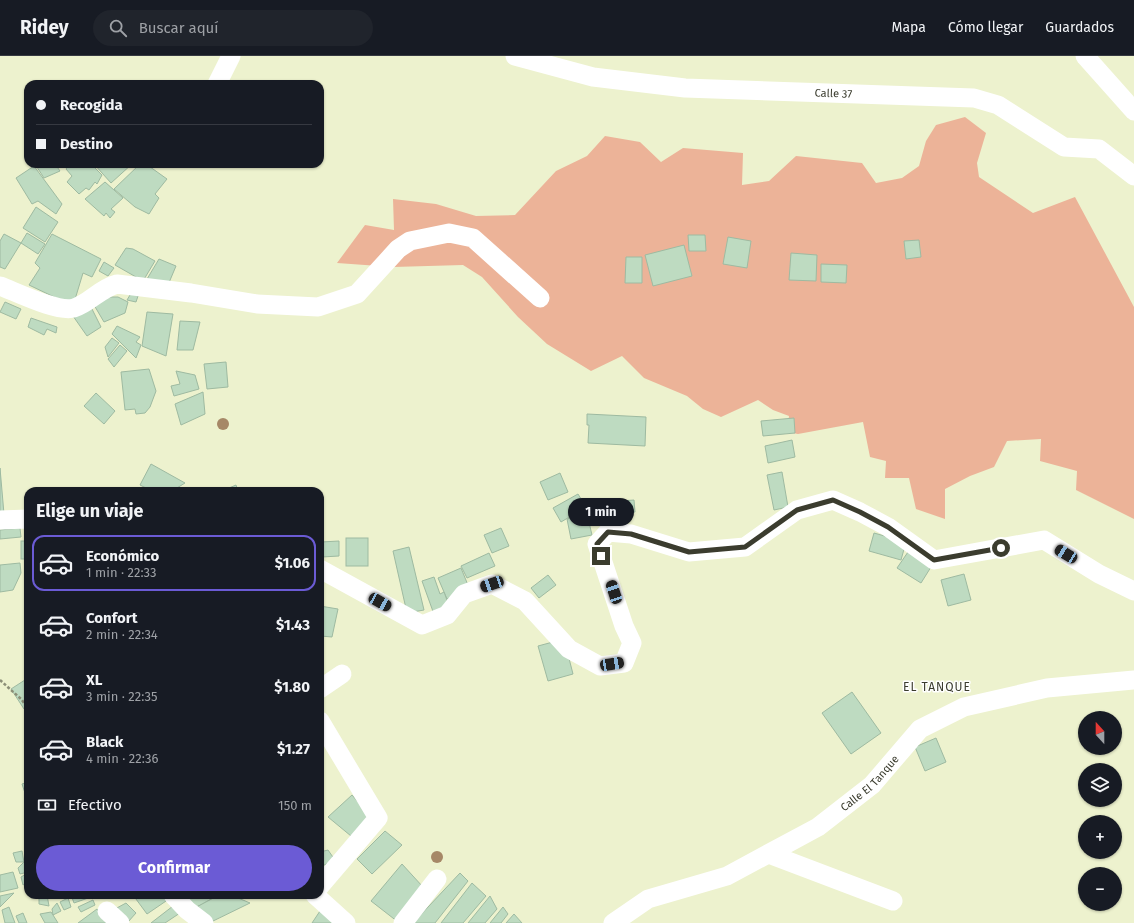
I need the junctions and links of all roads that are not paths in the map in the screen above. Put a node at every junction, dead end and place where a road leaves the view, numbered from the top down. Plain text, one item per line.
1 (231, 56) edge
2 (515, 56) edge
3 (1084, 56) edge
4 (219, 80) edge
5 (1134, 111) edge
6 (1134, 176) edge
7 (0, 286) edge
8 (540, 298) dead end
9 (24, 518) edge
10 (0, 520) edge
11 (324, 572) edge
12 (1134, 592) edge
13 (342, 674) dead end
14 (1134, 680) edge
15 (324, 686) edge
16 (324, 728) edge
17 (769, 854) junction
18 (437, 879) dead end
19 (324, 881) edge
20 (177, 899) edge
21 (319, 899) edge
22 (893, 901) dead end
23 (204, 923) edge
24 (346, 923) edge
25 (403, 923) edge
26 (613, 923) edge

1 - 4 street
2 - 6 street, Calle 37
3 - 5 street
7 - 8 street
9 - 10 street
11 - 12 street
13 - 15 street
14 - 17 street, Calle El Tanque
16 - 19 street
17 - 22 street
17 - 26 street, Calle El Tanque
18 - 25 street
20 - 23 street
21 - 24 street

